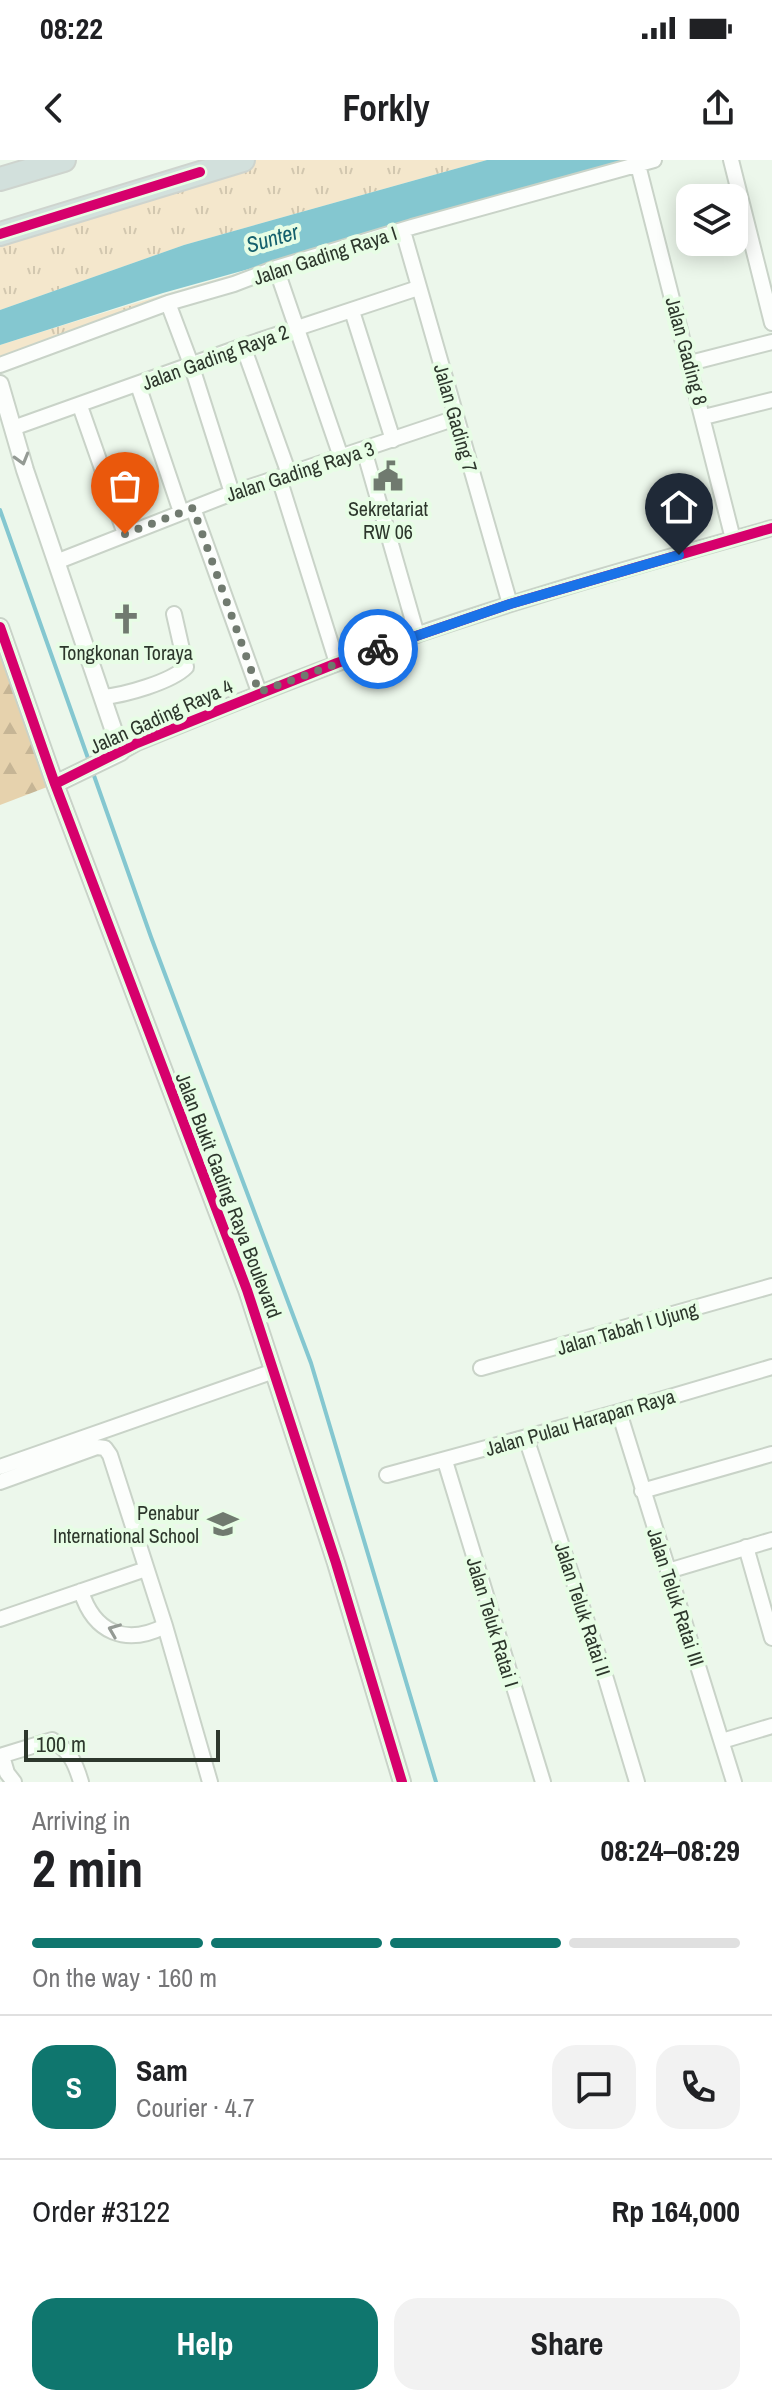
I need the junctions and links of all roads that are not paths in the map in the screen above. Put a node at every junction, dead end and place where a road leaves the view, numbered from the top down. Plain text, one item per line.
1 (64, 160) edge
2 (243, 160) edge
3 (654, 160) edge
4 (731, 160) edge
5 (638, 165) junction
6 (0, 179) edge
7 (403, 231) junction
8 (0, 234) edge
9 (276, 268) junction
10 (418, 288) junction
11 (168, 303) junction
12 (352, 311) junction
13 (772, 323) edge
14 (298, 327) junction
15 (772, 342) edge
16 (243, 346) junction
17 (690, 363) junction
18 (191, 364) junction
19 (0, 365) edge
20 (0, 384) edge
21 (138, 385) junction
22 (772, 400) edge
23 (80, 406) junction
24 (704, 417) junction
25 (456, 418) junction
26 (13, 428) junction
27 (393, 440) junction
28 (364, 450) junction
29 (341, 457) junction
30 (284, 476) junction
31 (232, 493) junction
32 (187, 510) junction
33 (772, 528) edge
34 (125, 534) junction
35 (733, 539) junction
36 (56, 562) junction
37 (510, 604) junction
38 (174, 614) dead end
39 (0, 627) edge
40 (417, 635) junction
41 (337, 663) junction
42 (259, 692) junction
43 (103, 697) junction
44 (113, 756) junction
45 (62, 781) junction
46 (772, 1286) edge
47 (772, 1367) edge
48 (481, 1368) dead end
49 (274, 1371) junction
50 (619, 1412) junction
51 (526, 1438) junction
52 (772, 1454) edge
53 (445, 1461) junction
54 (0, 1467) edge
55 (387, 1475) dead end
56 (0, 1482) edge
57 (642, 1491) junction
58 (772, 1540) edge
59 (746, 1547) junction
60 (146, 1569) junction
61 (668, 1571) junction
62 (81, 1591) junction
63 (0, 1619) edge
64 (165, 1626) junction
65 (772, 1638) edge
66 (772, 1726) edge
67 (722, 1741) junction
68 (1, 1756) edge
69 (14, 1782) edge
70 (81, 1782) edge
71 (210, 1782) edge
72 (402, 1782) edge
73 (543, 1782) edge
74 (637, 1782) edge
75 (734, 1782) edge

1 - 6 highway
2 - 8 highway
3 - 5 street, Jalan Gading Raya I
4 - 13 street
5 - 7 street, Jalan Gading Raya I
5 - 17 street, Jalan Gading 8
7 - 9 street, Jalan Gading Raya I
7 - 10 street, Jalan Gading 7
9 - 11 street, Jalan Gading Raya I
9 - 14 street
10 - 12 street, Jalan Gading Raya 2
10 - 25 street, Jalan Gading 7
11 - 18 street
11 - 19 street, Jalan Gading Raya I
12 - 14 street, Jalan Gading Raya 2
12 - 27 street
14 - 16 street, Jalan Gading Raya 2
14 - 29 street
15 - 17 street
16 - 18 street, Jalan Gading Raya 2
16 - 30 street
17 - 24 street, Jalan Gading 8
18 - 21 street, Jalan Gading Raya 2
18 - 31 street
20 - 26 street
21 - 23 street, Jalan Gading Raya 2
21 - 32 street
22 - 24 street
23 - 26 street, Jalan Gading Raya 2
23 - 34 street
24 - 35 street, Jalan Gading 8
25 - 27 street, Jalan Gading Raya 3
25 - 37 street, Jalan Gading 7
26 -> 36 street
27 - 28 street, Jalan Gading Raya 3
28 - 29 street, Jalan Gading Raya 3
28 - 40 street
29 - 30 street, Jalan Gading Raya 3
30 - 31 street, Jalan Gading Raya 3
30 - 41 street
31 - 32 street, Jalan Gading Raya 3
32 - 34 street, Jalan Gading Raya 3
32 - 42 street
33 - 35 street, Jalan Gading Raya 4
34 - 36 street, Jalan Gading Raya 3
35 - 37 street, Jalan Gading Raya 4
36 - 43 street
37 - 40 street, Jalan Gading Raya 4
38 - 43 street
39 - 45 street, Jalan Bukit Gading Raya Boulevard
40 - 41 street, Jalan Gading Raya 4
41 - 42 street, Jalan Gading Raya 4
42 - 44 street, Jalan Gading Raya 4
43 - 44 street
44 - 45 street, Jalan Gading Raya 4
45 - 49 street, Jalan Bukit Gading Raya Boulevard
46 - 48 street, Jalan Tabah I Ujung
47 - 50 street, Jalan Pulau Harapan Raya
49 - 54 street
49 - 72 street, Jalan Bukit Gading Raya Boulevard
50 - 51 street, Jalan Pulau Harapan Raya
50 - 57 street, Jalan Teluk Ratai III
51 - 53 street, Jalan Pulau Harapan Raya
51 - 74 street, Jalan Teluk Ratai II
52 - 57 street
53 - 55 street, Jalan Pulau Harapan Raya
53 - 73 street, Jalan Teluk Ratai I
56 - 60 street
57 - 61 street, Jalan Teluk Ratai III
58 - 59 street
59 - 61 street
59 - 65 street
60 - 62 street
60 - 64 street
61 - 67 street, Jalan Teluk Ratai III
62 - 63 street
64 -> 62 street
64 - 71 street
66 - 67 street
67 - 75 street, Jalan Teluk Ratai III
68 - 69 street
68 - 70 street

